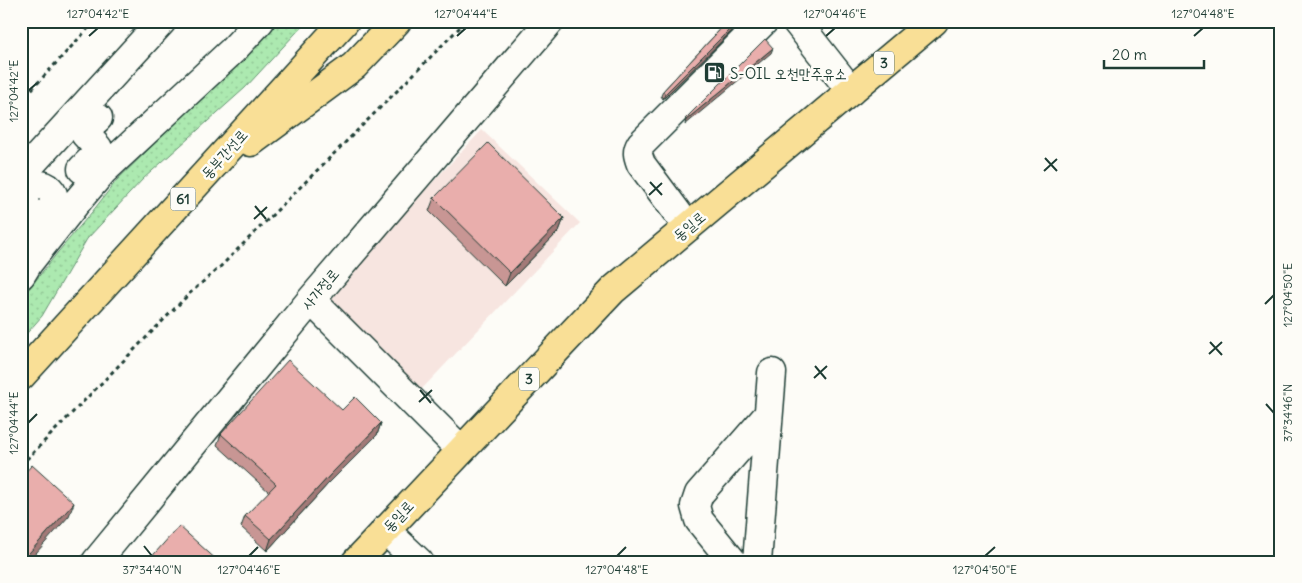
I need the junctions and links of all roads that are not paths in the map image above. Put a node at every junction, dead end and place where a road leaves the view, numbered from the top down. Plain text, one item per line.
1 (162, 21) edge
2 (260, 21) edge
3 (345, 21) edge
4 (397, 21) edge
5 (550, 21) edge
6 (764, 21) edge
7 (796, 21) edge
8 (919, 26) edge
9 (851, 91) junction
10 (98, 118) dead end
11 (21, 175) edge
12 (200, 180) junction
13 (24, 209) edge
14 (688, 228) junction
15 (21, 239) edge
16 (21, 275) edge
17 (311, 300) junction
18 (772, 373) dead end
19 (21, 376) edge
20 (768, 415) junction
21 (461, 450) junction
22 (377, 544) edge
23 (96, 562) edge
24 (356, 562) edge
25 (419, 562) edge
26 (733, 562) edge
27 (757, 562) edge

1 - 11 lane
2 - 16 lane
3 - 12 main road, 동부간선로 / 61
4 - 12 main road
5 - 17 lane, 사가정로
6 - 14 lane
7 - 9 lane
8 - 9 main road, 동일로 / 3
9 - 14 main road, 동일로 / 3
10 - 13 lane
12 - 19 main road, 동부간선로 / 61
13 - 15 lane
14 - 21 main road, 동일로 / 3
17 - 21 lane
17 - 23 lane, 사가정로
18 - 20 lane
20 - 26 lane
20 - 27 lane
21 - 22 main road, 동일로 / 3
22 - 24 main road, 동일로 / 3
22 - 25 lane

